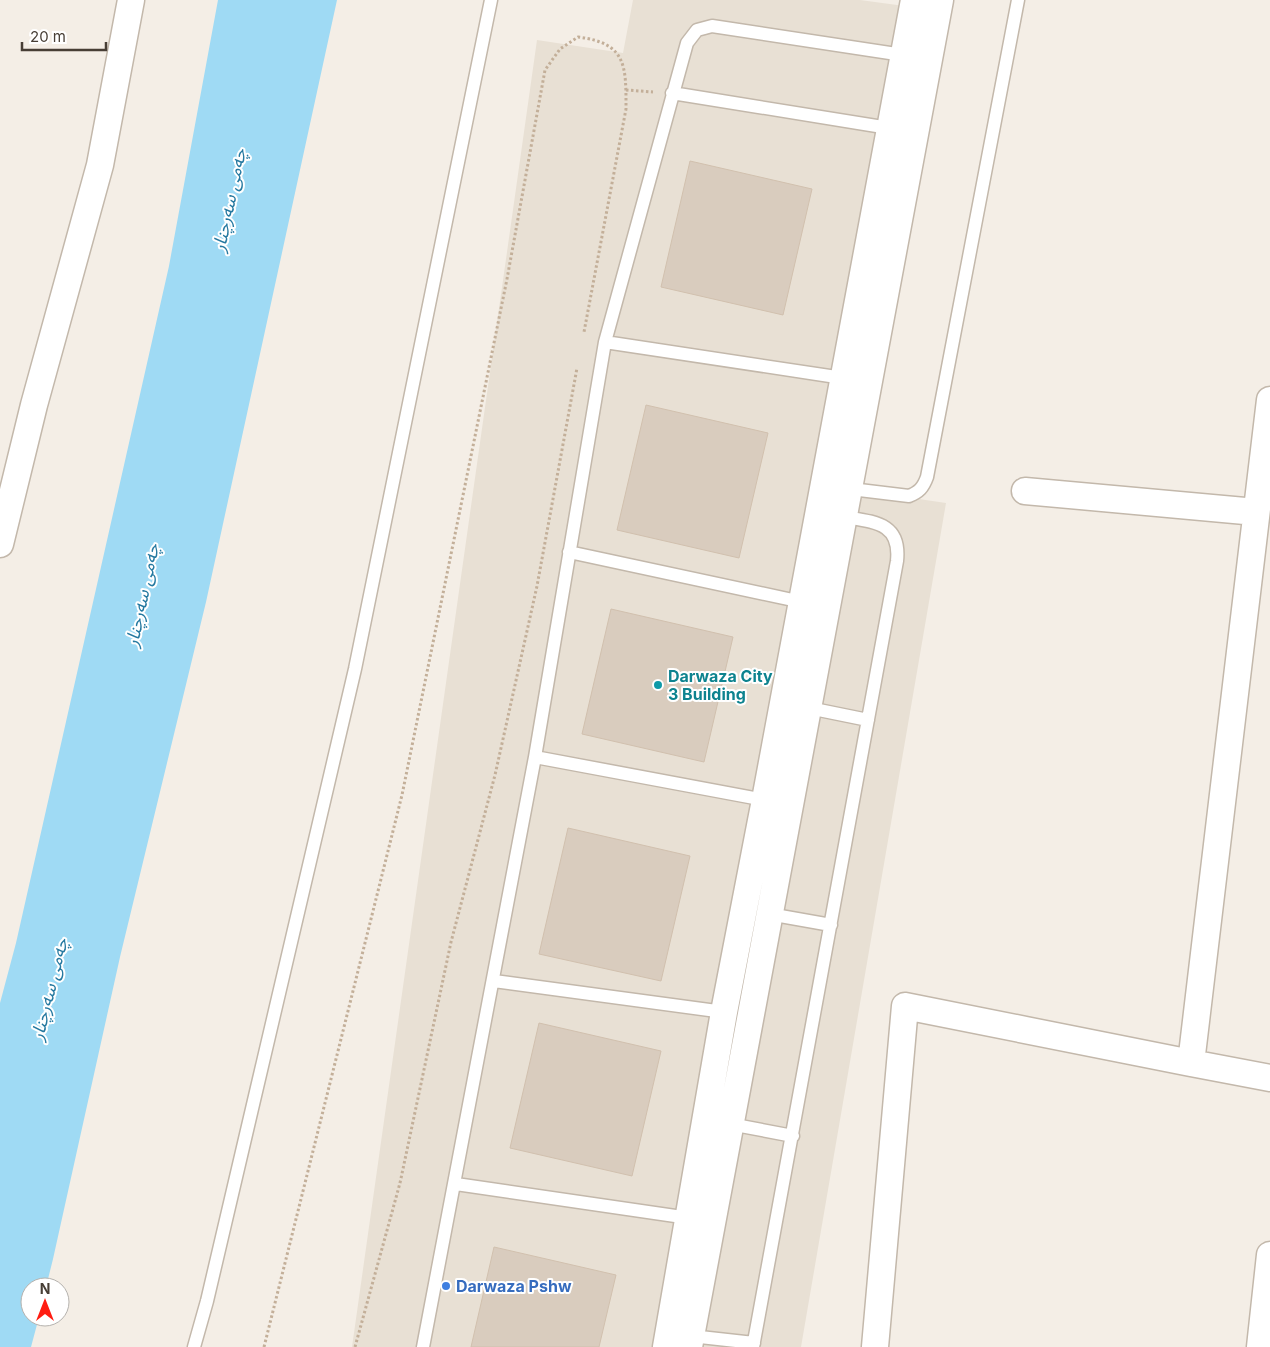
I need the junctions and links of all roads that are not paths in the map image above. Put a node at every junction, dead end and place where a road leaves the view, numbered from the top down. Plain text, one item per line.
1 (131, 0) edge
2 (491, 0) edge
3 (914, 0) edge
4 (940, 0) edge
5 (1018, 0) edge
6 (903, 55) junction
7 (672, 93) junction
8 (889, 128) junction
9 (605, 342) junction
10 (842, 378) junction
11 (1270, 400) edge
12 (850, 489) junction
13 (1025, 491) dead end
14 (1256, 512) junction
15 (845, 517) junction
16 (0, 544) edge
17 (570, 552) junction
18 (1261, 556) edge
19 (802, 602) junction
20 (809, 708) junction
21 (868, 720) junction
22 (535, 758) junction
23 (766, 800) junction
24 (768, 914) junction
25 (832, 924) junction
26 (494, 980) junction
27 (724, 1012) junction
28 (1191, 1063) junction
29 (1270, 1078) edge
30 (730, 1124) junction
31 (792, 1136) junction
32 (456, 1184) junction
33 (689, 1218) junction
34 (1269, 1270) edge
35 (691, 1341) edge
36 (754, 1345) edge
37 (194, 1347) edge
38 (423, 1347) edge
39 (666, 1347) edge
40 (875, 1347) edge
41 (1260, 1347) edge

1 - 16 street
2 - 37 lane
3 - 6 street
4 - 12 street
5 - 12 lane
6 - 7 lane
6 - 8 street
7 - 8 lane
7 - 9 lane
8 - 10 street
9 - 10 lane
9 - 17 lane
10 - 19 street
11 - 14 street
12 - 15 street
13 - 14 street
14 - 18 street
15 - 20 street
15 - 21 lane
17 - 19 lane
17 - 22 lane
18 - 28 street
19 - 23 street
20 - 21 lane
20 - 24 street
21 - 25 lane
22 - 23 lane
22 - 26 lane
23 - 27 street
24 - 25 lane
24 - 30 street
25 - 31 lane
26 - 27 lane
26 - 32 lane
27 - 33 street
28 - 29 street
28 - 40 street
30 - 31 lane
30 - 35 street
31 - 36 lane
32 - 33 lane
32 - 38 lane
33 - 39 street
34 - 41 street
35 - 36 lane

